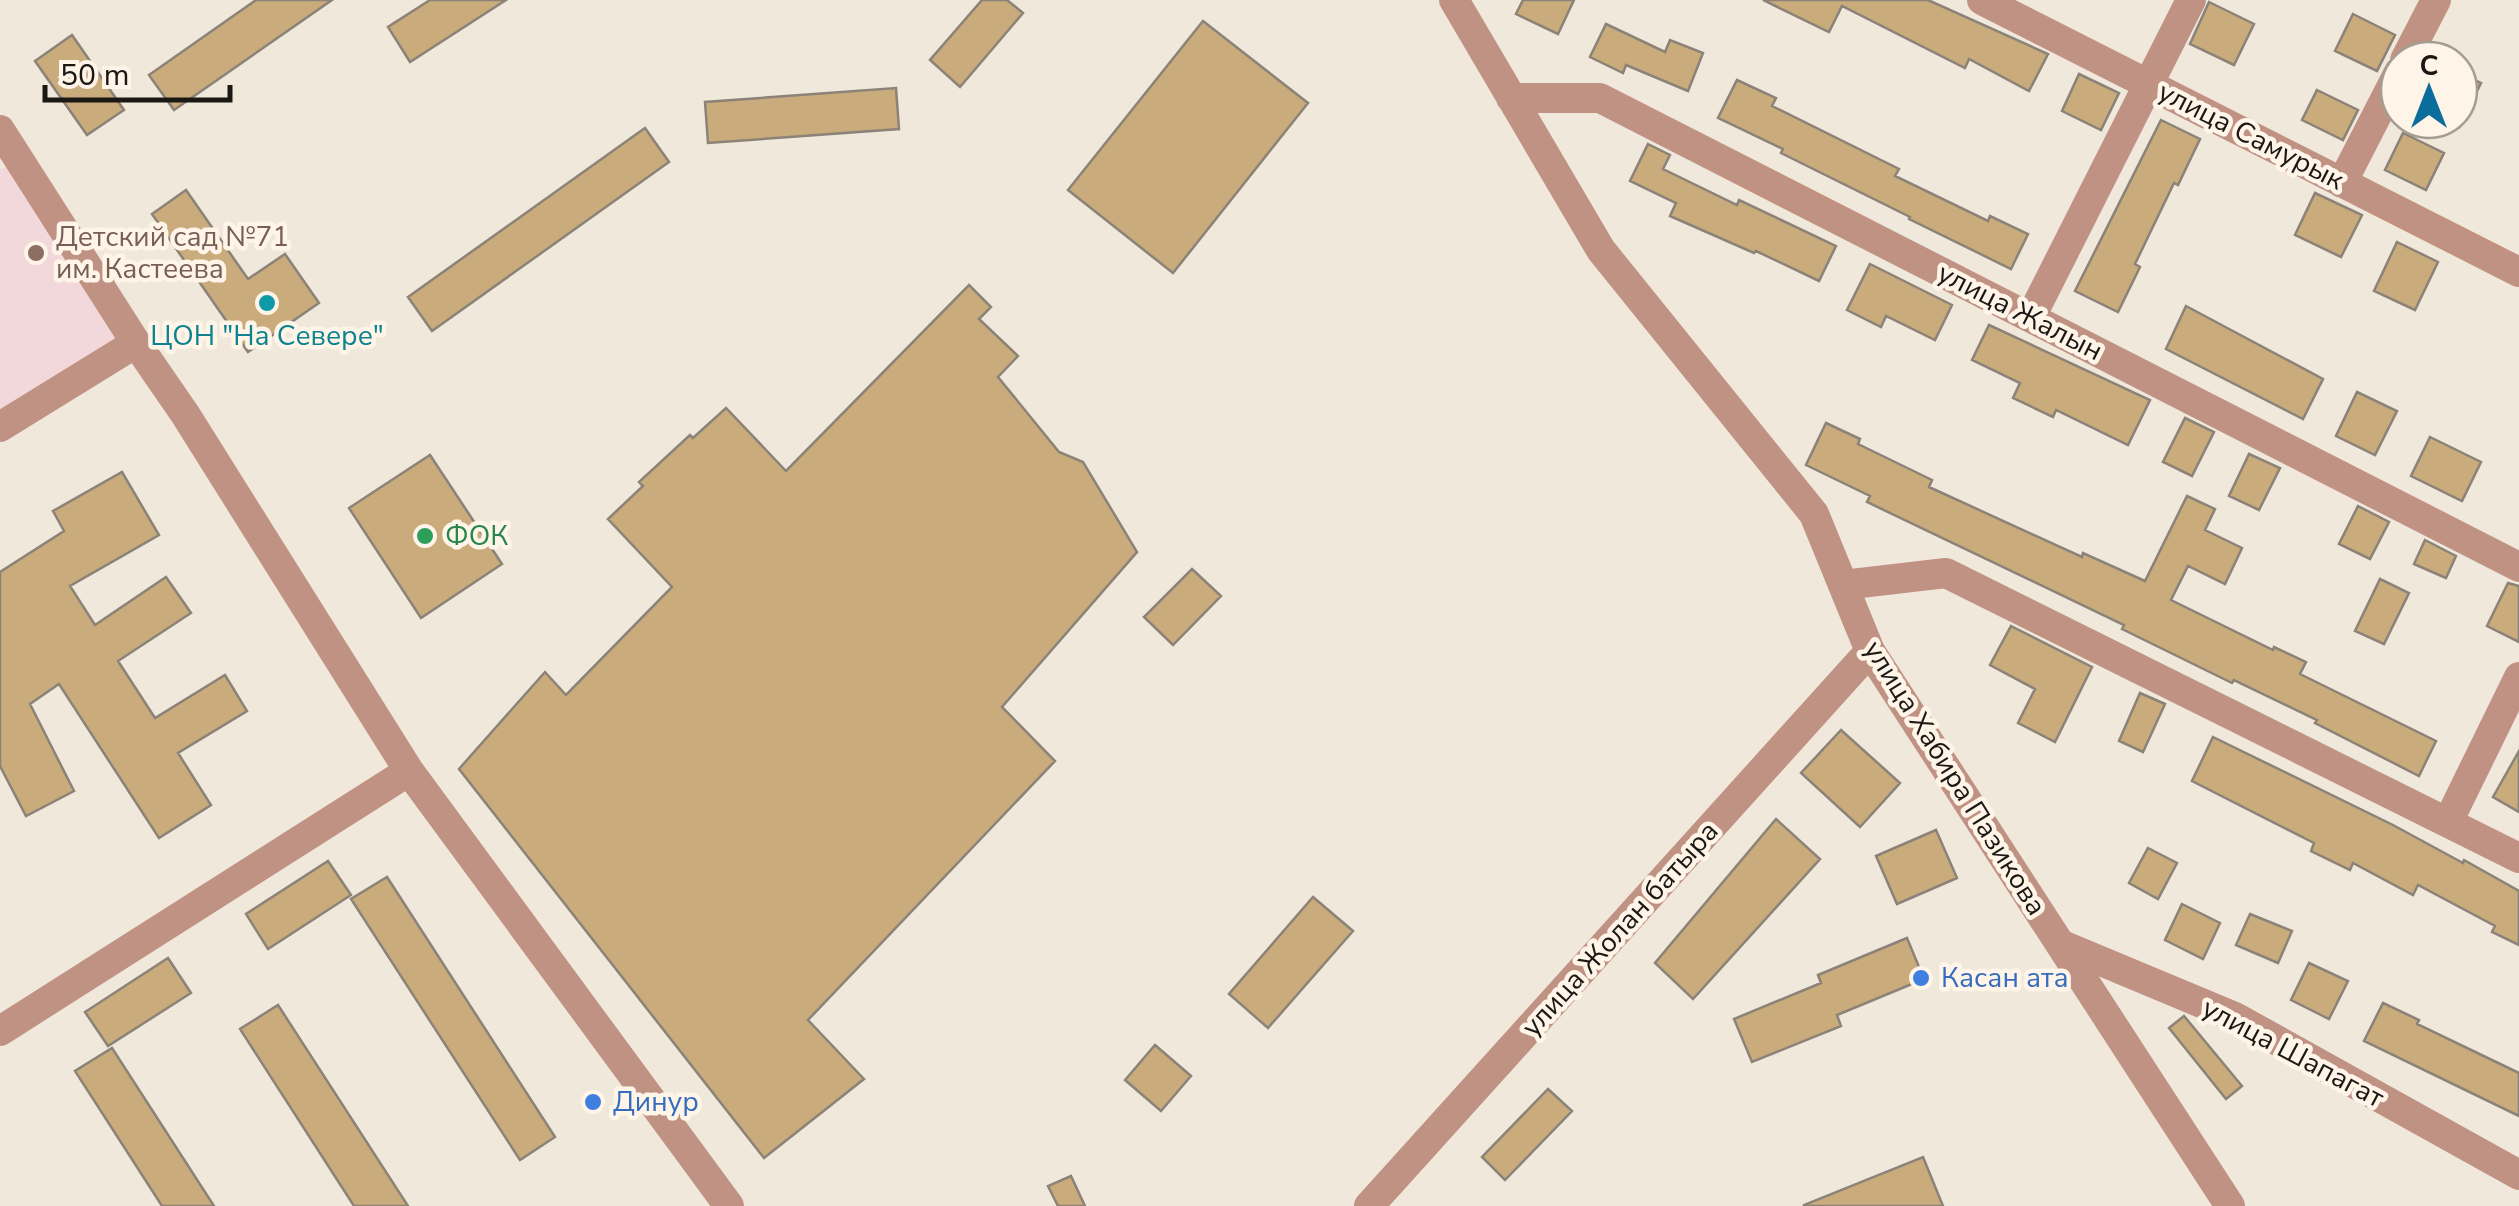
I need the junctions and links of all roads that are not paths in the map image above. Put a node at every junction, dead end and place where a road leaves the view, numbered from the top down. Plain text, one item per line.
1 (1454, 0) edge
2 (1982, 0) edge
3 (2191, 0) edge
4 (2436, 0) edge
5 (2415, 40) edge
6 (2149, 84) junction
7 (1511, 98) junction
8 (2379, 111) edge
9 (0, 130) edge
10 (2342, 183) junction
11 (2519, 272) edge
12 (2031, 317) junction
13 (136, 343) junction
14 (0, 428) edge
15 (2519, 567) edge
16 (1843, 586) junction
17 (1870, 651) junction
18 (2519, 676) edge
19 (409, 771) junction
20 (2448, 822) junction
21 (2519, 858) edge
22 (2060, 944) junction
23 (0, 1031) edge
24 (2519, 1176) edge
25 (729, 1206) edge
26 (1369, 1206) edge
27 (2230, 1206) edge

1 - 7 street, улица Хабира Пазикова
2 - 6 street, улица Самурык
3 - 6 street
4 - 5 street
6 - 10 street, улица Самурык
6 - 12 street
7 - 12 street, улица Жалын
7 - 16 street, улица Хабира Пазикова
8 - 10 street
9 - 13 street
10 - 11 street, улица Самурык
12 - 15 street, улица Жалын
13 - 14 street
13 - 19 street
16 - 17 street, улица Хабира Пазикова
16 - 20 street
17 - 22 street, улица Хабира Пазикова
17 - 26 street, улица Жолан батыра
18 - 20 street
19 - 23 street
19 - 25 street
20 - 21 street
22 - 24 street, улица Шапагат
22 - 27 street, улица Хабира Пазикова

